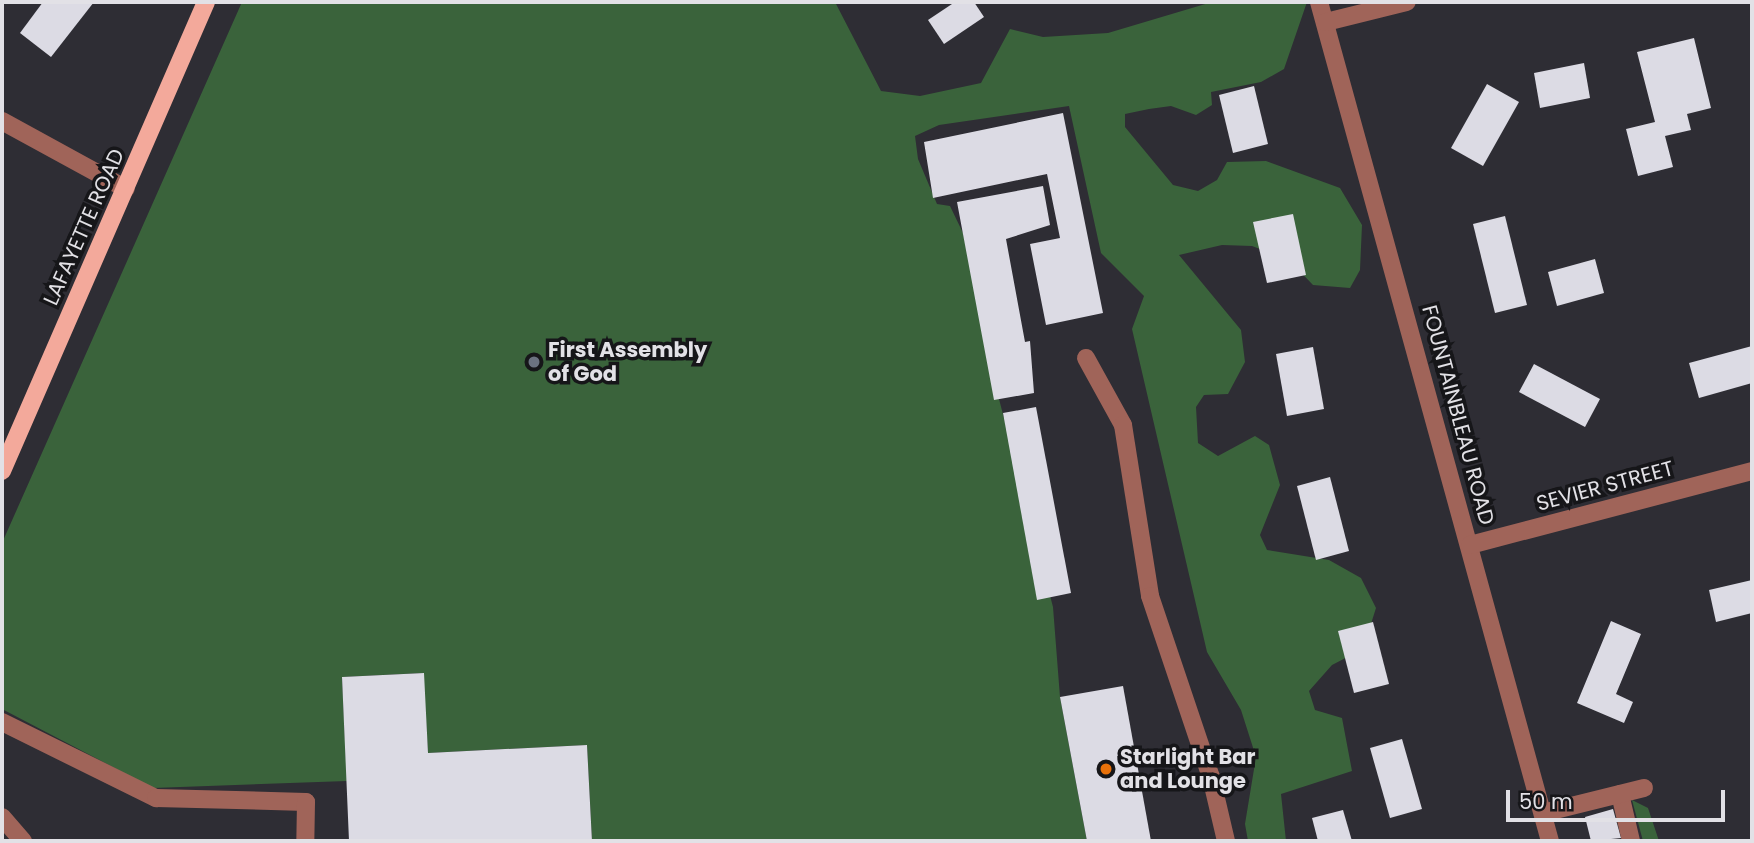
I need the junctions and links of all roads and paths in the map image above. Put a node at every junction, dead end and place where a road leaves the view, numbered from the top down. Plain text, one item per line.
1 (206, 2) edge
2 (1320, 2) edge
3 (1407, 2) edge
4 (1326, 22) junction
5 (2, 121) edge
6 (126, 189) junction
7 (1086, 358) dead end
8 (2, 471) edge
9 (1752, 471) edge
10 (1470, 545) junction
11 (2, 722) edge
12 (1644, 788) dead end
13 (1620, 794) junction
14 (1543, 813) junction
15 (2, 817) edge
16 (23, 841) edge
17 (305, 841) edge
18 (1226, 841) edge
19 (1550, 841) edge
20 (1631, 841) edge

1 - 6 main road, LAFAYETTE ROAD
2 - 4 street, FOUNTAINBLEAU ROAD
3 - 4 street
4 - 10 street, FOUNTAINBLEAU ROAD
5 - 6 street
6 - 8 main road, LAFAYETTE ROAD
7 - 18 street
9 - 10 street, SEVIER STREET
10 - 14 street, FOUNTAINBLEAU ROAD
11 - 17 street
12 - 13 street
13 - 14 street
13 - 20 street
14 - 19 street, FOUNTAINBLEAU ROAD
15 - 16 street

